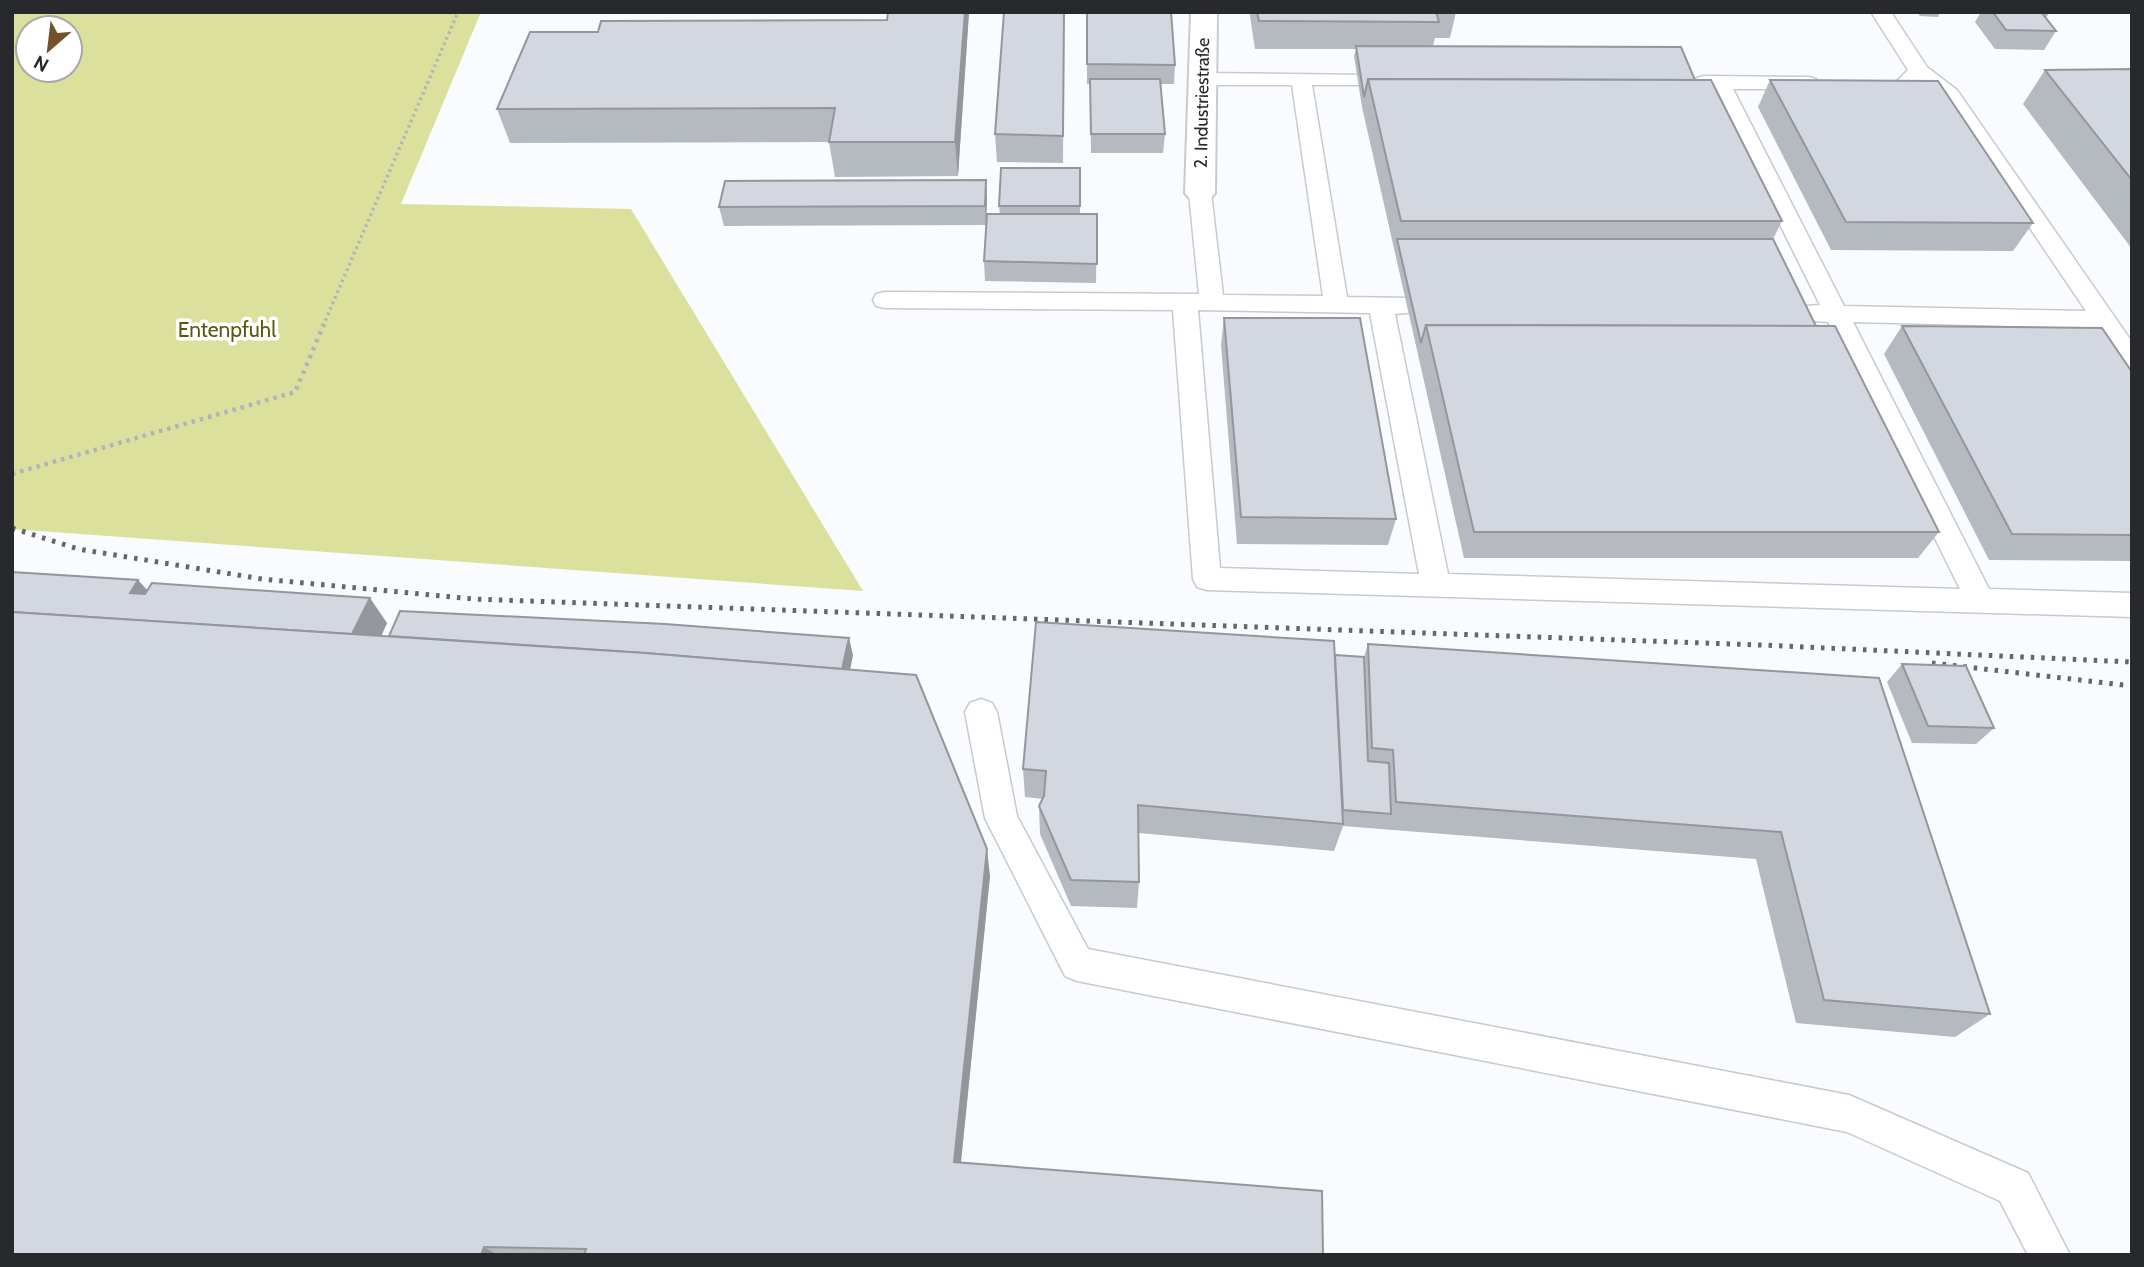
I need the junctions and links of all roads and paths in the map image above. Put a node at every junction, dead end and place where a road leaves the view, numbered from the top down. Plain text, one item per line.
1 (458, 12) edge
2 (1203, 12) edge
3 (1881, 12) edge
4 (1919, 71) junction
5 (1204, 79) junction
6 (1301, 79) junction
7 (1358, 79) edge
8 (1688, 82) edge
9 (1720, 83) junction
10 (1826, 84) edge
11 (1879, 84) edge
12 (1200, 193) joint
13 (886, 300) dead end
14 (1198, 302) junction
15 (1336, 305) junction
16 (1799, 313) edge
17 (1836, 314) junction
18 (2104, 320) junction
19 (2132, 361) edge
20 (12, 474) edge
21 (1436, 587) junction
22 (1981, 602) junction
23 (2132, 605) edge
24 (981, 712) dead end
25 (2050, 1255) edge

1 - 20 path
2 - 5 street, 2. Industriestraße
3 - 4 lane
4 - 11 lane
4 - 18 lane
5 - 6 lane
5 - 12 street, 2. Industriestraße
6 - 7 lane
6 - 15 lane
8 - 9 lane
9 - 10 lane
9 - 17 lane
12 - 14 lane
13 - 14 lane
14 - 15 lane
14 - 21 lane
15 - 21 lane
16 - 17 lane
17 - 18 lane
17 - 22 lane
18 - 19 lane
21 - 22 lane
22 - 23 lane
24 - 25 lane

